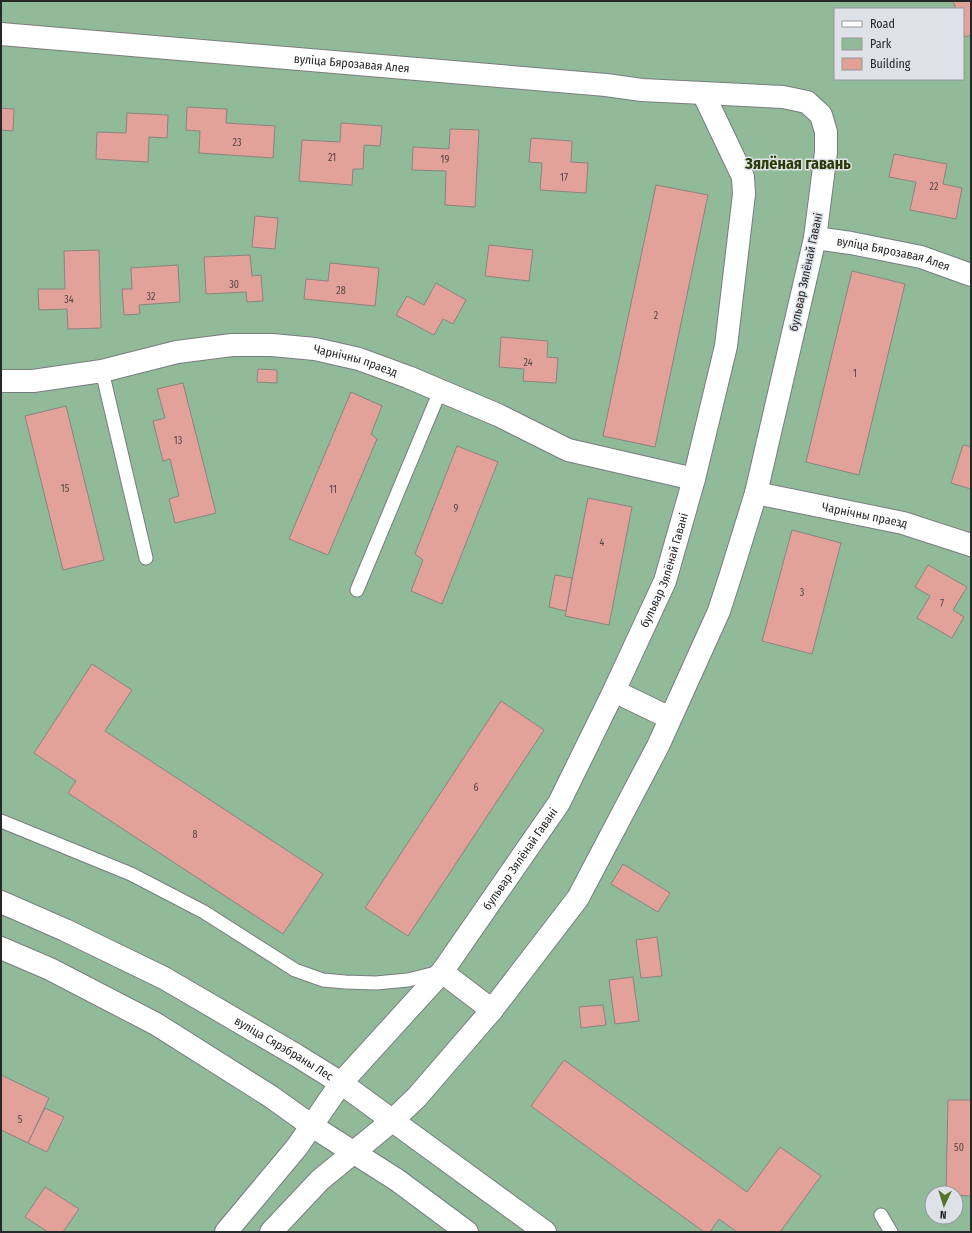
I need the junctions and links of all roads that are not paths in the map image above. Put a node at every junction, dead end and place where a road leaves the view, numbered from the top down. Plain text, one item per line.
1 (1, 34) edge
2 (702, 93) junction
3 (815, 238) junction
4 (971, 275) edge
5 (102, 371) junction
6 (1, 381) edge
7 (440, 391) junction
8 (694, 479) junction
9 (756, 493) junction
10 (971, 545) edge
11 (146, 558) dead end
12 (357, 590) dead end
13 (614, 692) junction
14 (670, 718) junction
15 (1, 821) edge
16 (1, 902) edge
17 (1, 948) edge
18 (442, 972) junction
19 (492, 1010) junction
20 (342, 1083) junction
21 (393, 1120) junction
22 (312, 1126) junction
23 (354, 1152) junction
24 (881, 1215) dead end
25 (226, 1232) edge
26 (271, 1232) edge
27 (468, 1232) edge
28 (545, 1232) edge
29 (891, 1232) edge

1 - 2 street, вуліца Бярозавая Алея
2 - 3 street, бульвар Зялёнай Гавані
2 - 8 street, бульвар Зялёнай Гавані
3 - 4 street, вуліца Бярозавая Алея
3 - 9 street, бульвар Зялёнай Гавані
5 - 6 street, Чарнічны праезд
5 - 7 street, Чарнічны праезд
5 - 11 lane
7 - 8 street, Чарнічны праезд
7 - 12 lane
8 - 13 street, бульвар Зялёнай Гавані
9 - 10 street, Чарнічны праезд
9 - 14 street, бульвар Зялёнай Гавані
13 - 14 street
13 - 18 street, бульвар Зялёнай Гавані
14 - 19 street, бульвар Зялёнай Гавані
15 - 18 lane
16 - 20 street, вуліца Сярэбраны Лес
17 - 22 street
18 - 19 street
18 - 20 street, бульвар Зялёнай Гавані
19 - 21 street, бульвар Зялёнай Гавані
20 - 21 street, вуліца Сярэбраны Лес
20 - 22 street, бульвар Зялёнай Гавані
21 - 23 street, бульвар Зялёнай Гавані
21 - 28 street, вуліца Сярэбраны Лес
22 - 23 street
22 - 25 street, бульвар Зялёнай Гавані
23 - 26 street, бульвар Зялёнай Гавані
23 - 27 street
24 - 29 lane

